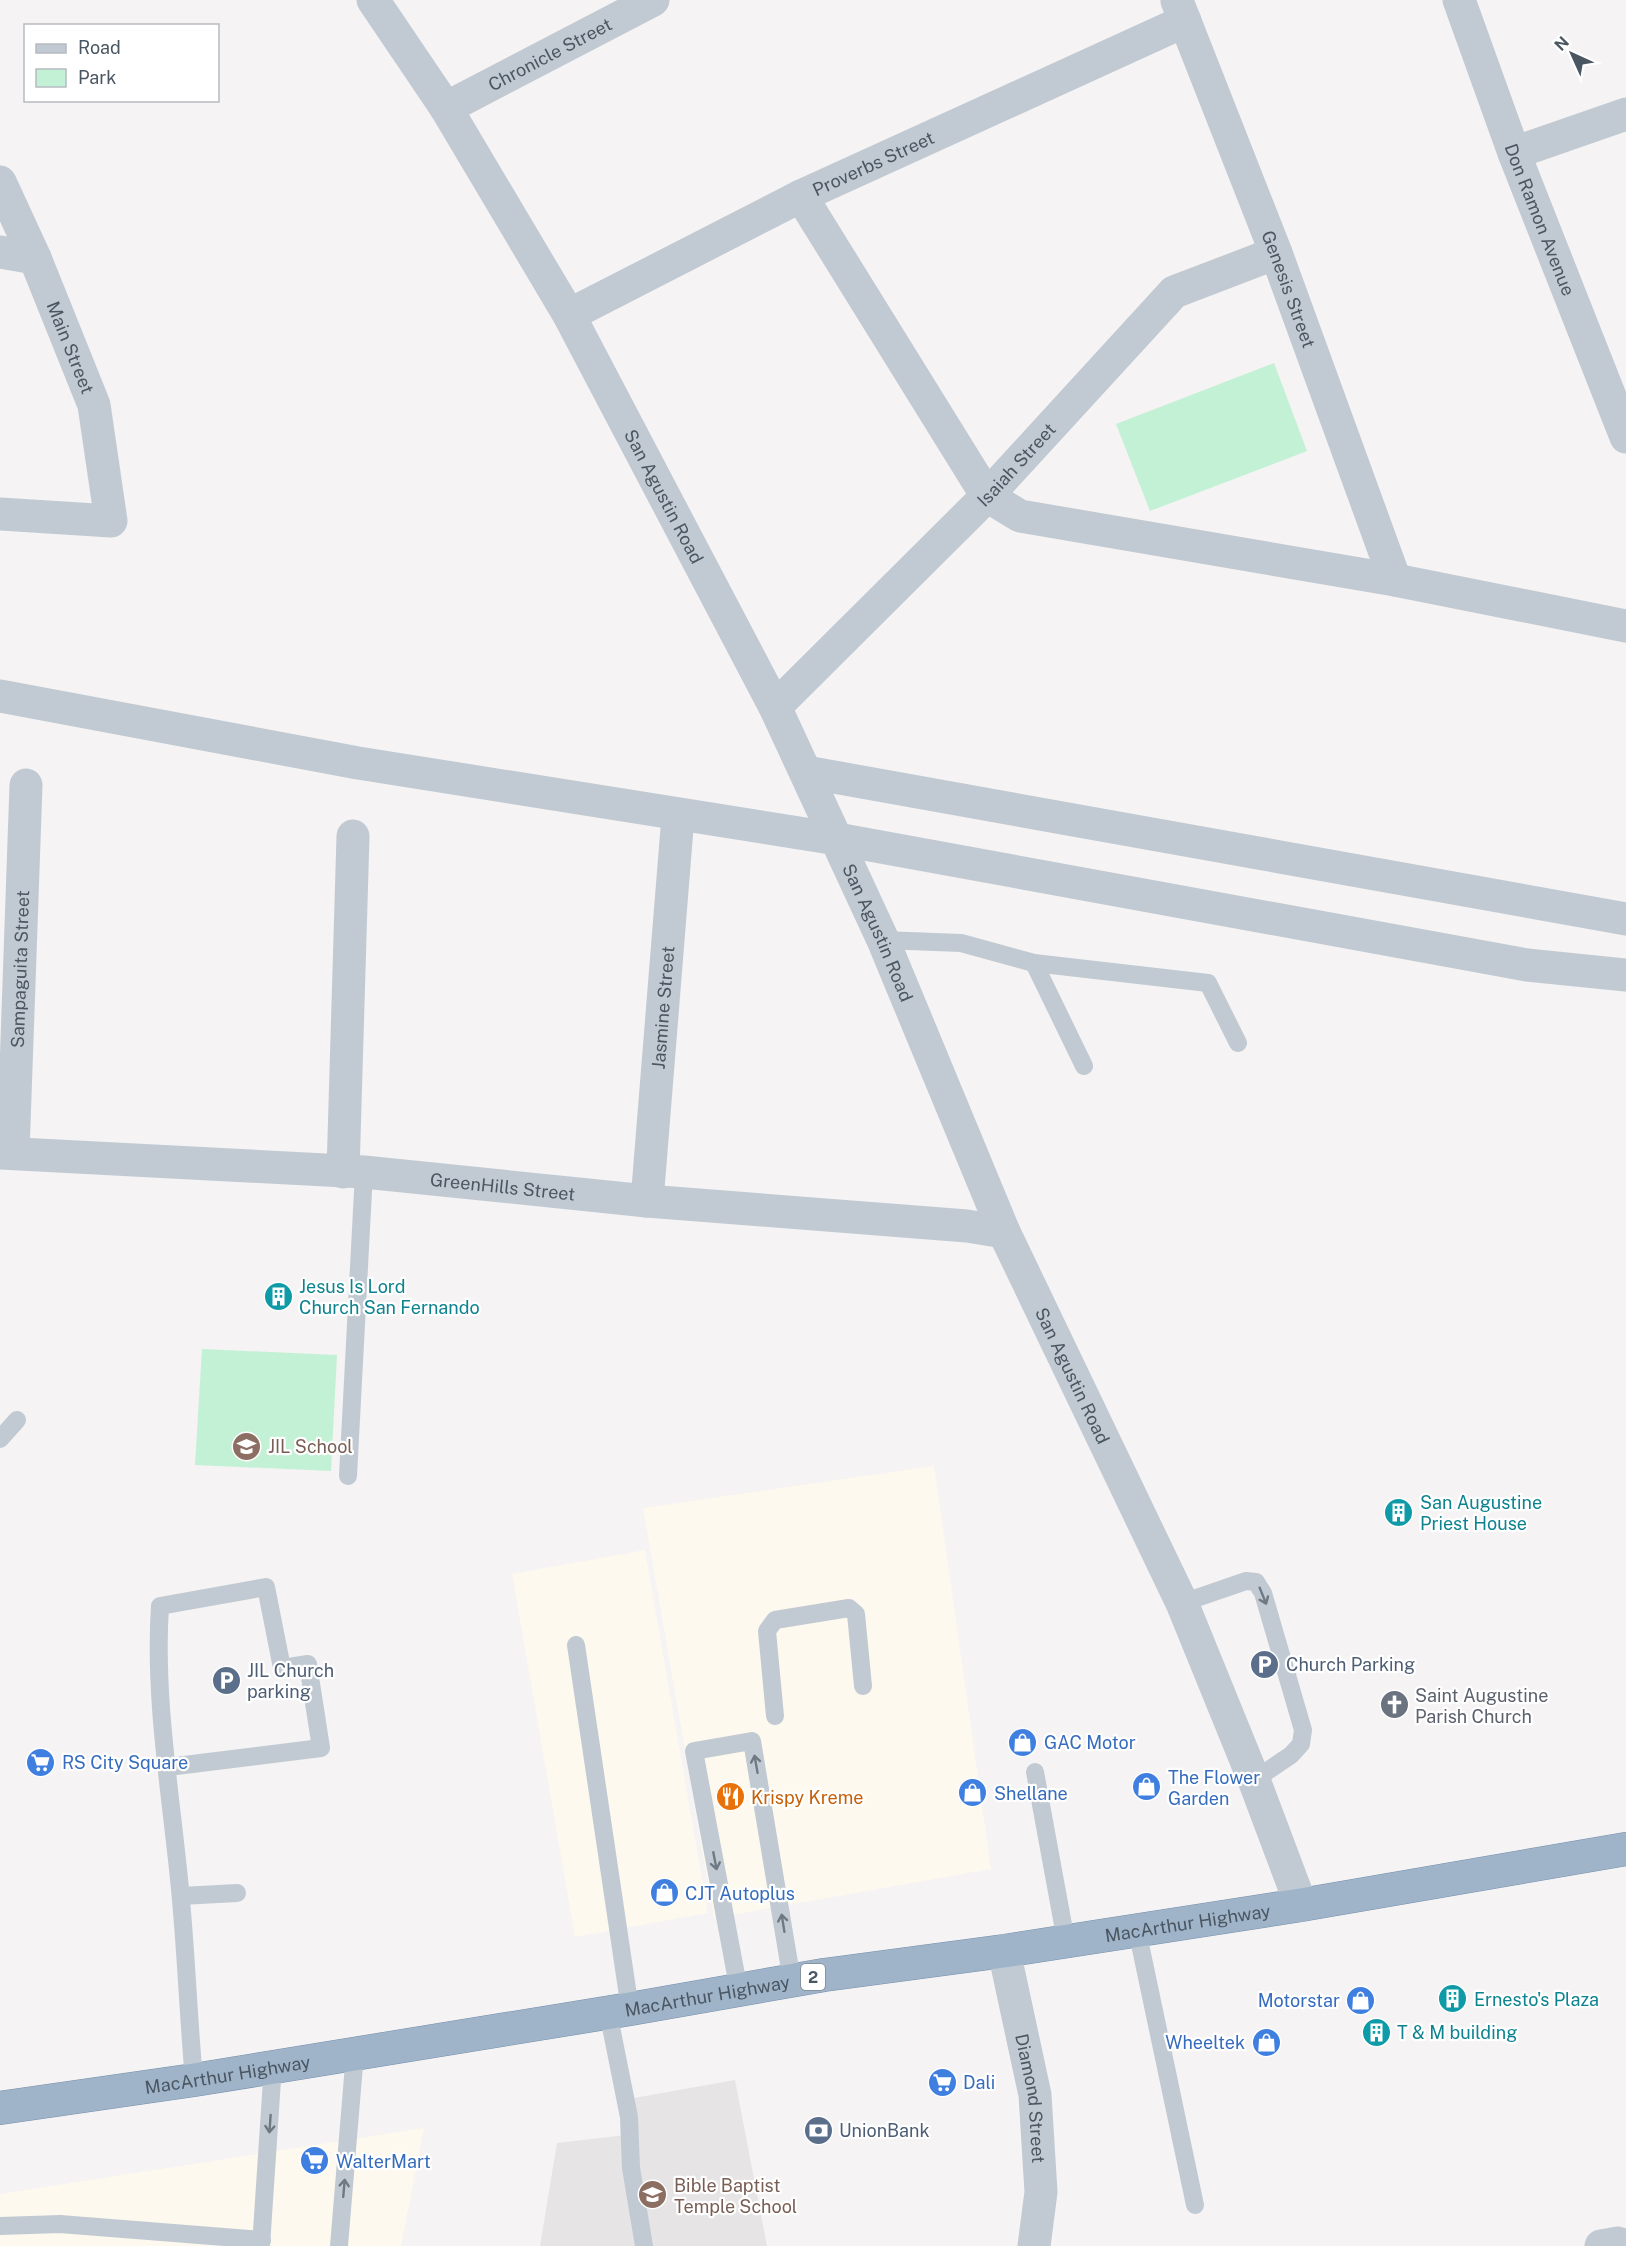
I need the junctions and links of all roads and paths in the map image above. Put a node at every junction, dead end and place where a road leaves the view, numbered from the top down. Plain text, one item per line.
1 (373, 0) edge
2 (653, 0) edge
3 (1459, 0) edge
4 (1181, 10) edge
5 (446, 108) junction
6 (1626, 114) edge
7 (1514, 153) junction
8 (0, 182) edge
9 (801, 196) junction
10 (0, 252) edge
11 (1275, 253) junction
12 (35, 258) junction
13 (569, 315) junction
14 (1626, 437) edge
15 (987, 496) junction
16 (0, 513) edge
17 (1395, 580) junction
18 (1626, 626) edge
19 (0, 696) edge
20 (775, 707) junction
21 (806, 772) junction
22 (26, 785) dead end
23 (678, 816) junction
24 (352, 836) dead end
25 (837, 839) junction
26 (1626, 919) edge
27 (883, 939) junction
28 (1034, 963) junction
29 (1626, 975) edge
30 (1238, 1043) dead end
31 (1084, 1066) dead end
32 (7, 1153) edge
33 (353, 1172) junction
34 (648, 1201) junction
35 (1004, 1232) junction
36 (17, 1420) dead end
37 (0, 1439) edge
38 (348, 1476) dead end
39 (1182, 1603) junction
40 (576, 1645) dead end
41 (863, 1686) dead end
42 (775, 1716) dead end
43 (168, 1767) junction
44 (1035, 1772) dead end
45 (1254, 1780) junction
46 (1626, 1849) edge
47 (237, 1893) dead end
48 (181, 1896) junction
49 (1301, 1905) junction
50 (1137, 1930) junction
51 (1066, 1941) junction
52 (1004, 1951) junction
53 (792, 1981) junction
54 (739, 1990) junction
55 (619, 2011) junction
56 (355, 2053) junction
57 (273, 2065) junction
58 (194, 2080) junction
59 (0, 2108) edge
60 (1195, 2205) dead end
61 (0, 2226) edge
62 (262, 2243) edge
63 (339, 2246) edge
64 (644, 2246) edge
65 (1034, 2246) edge

1 - 5 street, San Agustin Road
2 - 5 street, Chronicle Street
3 - 7 street, Don Ramon Avenue
4 - 9 street, Proverbs Street
4 - 11 street, Genesis Street
5 - 13 street, San Agustin Road
6 - 7 street
7 - 14 street, Don Ramon Avenue
8 - 12 street, Main Street
9 - 13 street, Proverbs Street
9 - 15 street
10 - 12 street
11 - 15 street, Isaiah Street
11 - 17 street, Genesis Street
12 - 16 street, Main Street
13 - 20 street, San Agustin Road
15 - 17 street
15 - 20 street, Isaiah Street
17 - 18 street
19 - 23 street
20 - 21 street, San Agustin Road
21 - 25 street, San Agustin Road
21 - 26 street
22 - 32 street, Sampaguita Street
23 - 25 street
23 - 34 street, Jasmine Street
24 - 33 street
25 - 27 street, San Agustin Road
25 - 29 street
27 - 28 lane
27 - 35 street, San Agustin Road
28 - 30 lane
28 - 31 lane
32 - 33 street, GreenHills Street
33 - 34 street, GreenHills Street
33 - 38 lane
34 - 35 street, GreenHills Street
35 - 39 street, San Agustin Road
36 - 37 lane
39 - 45 street, San Agustin Road
39 -> 45 lane
40 - 55 lane
41 - 42 lane
43 - 43 lane
43 - 48 lane
44 - 51 lane
45 - 49 street, San Agustin Road
46 - 49 highway, MacArthur Highway / 2
47 - 48 lane
48 - 58 lane
49 - 50 highway, MacArthur Highway / 2
50 - 51 highway, MacArthur Highway / 2
50 - 60 lane
51 - 52 highway, MacArthur Highway / 2
52 - 53 highway, MacArthur Highway / 2
52 - 65 street, Diamond Street
53 - 54 highway, MacArthur Highway / 2
53 -> 54 lane
54 - 55 highway, MacArthur Highway / 2
55 - 56 highway, MacArthur Highway / 2
55 - 64 lane
56 - 57 highway, MacArthur Highway / 2
63 -> 56 lane
57 - 58 highway, MacArthur Highway / 2
57 -> 62 lane
58 - 59 highway, MacArthur Highway / 2
61 - 62 lane

